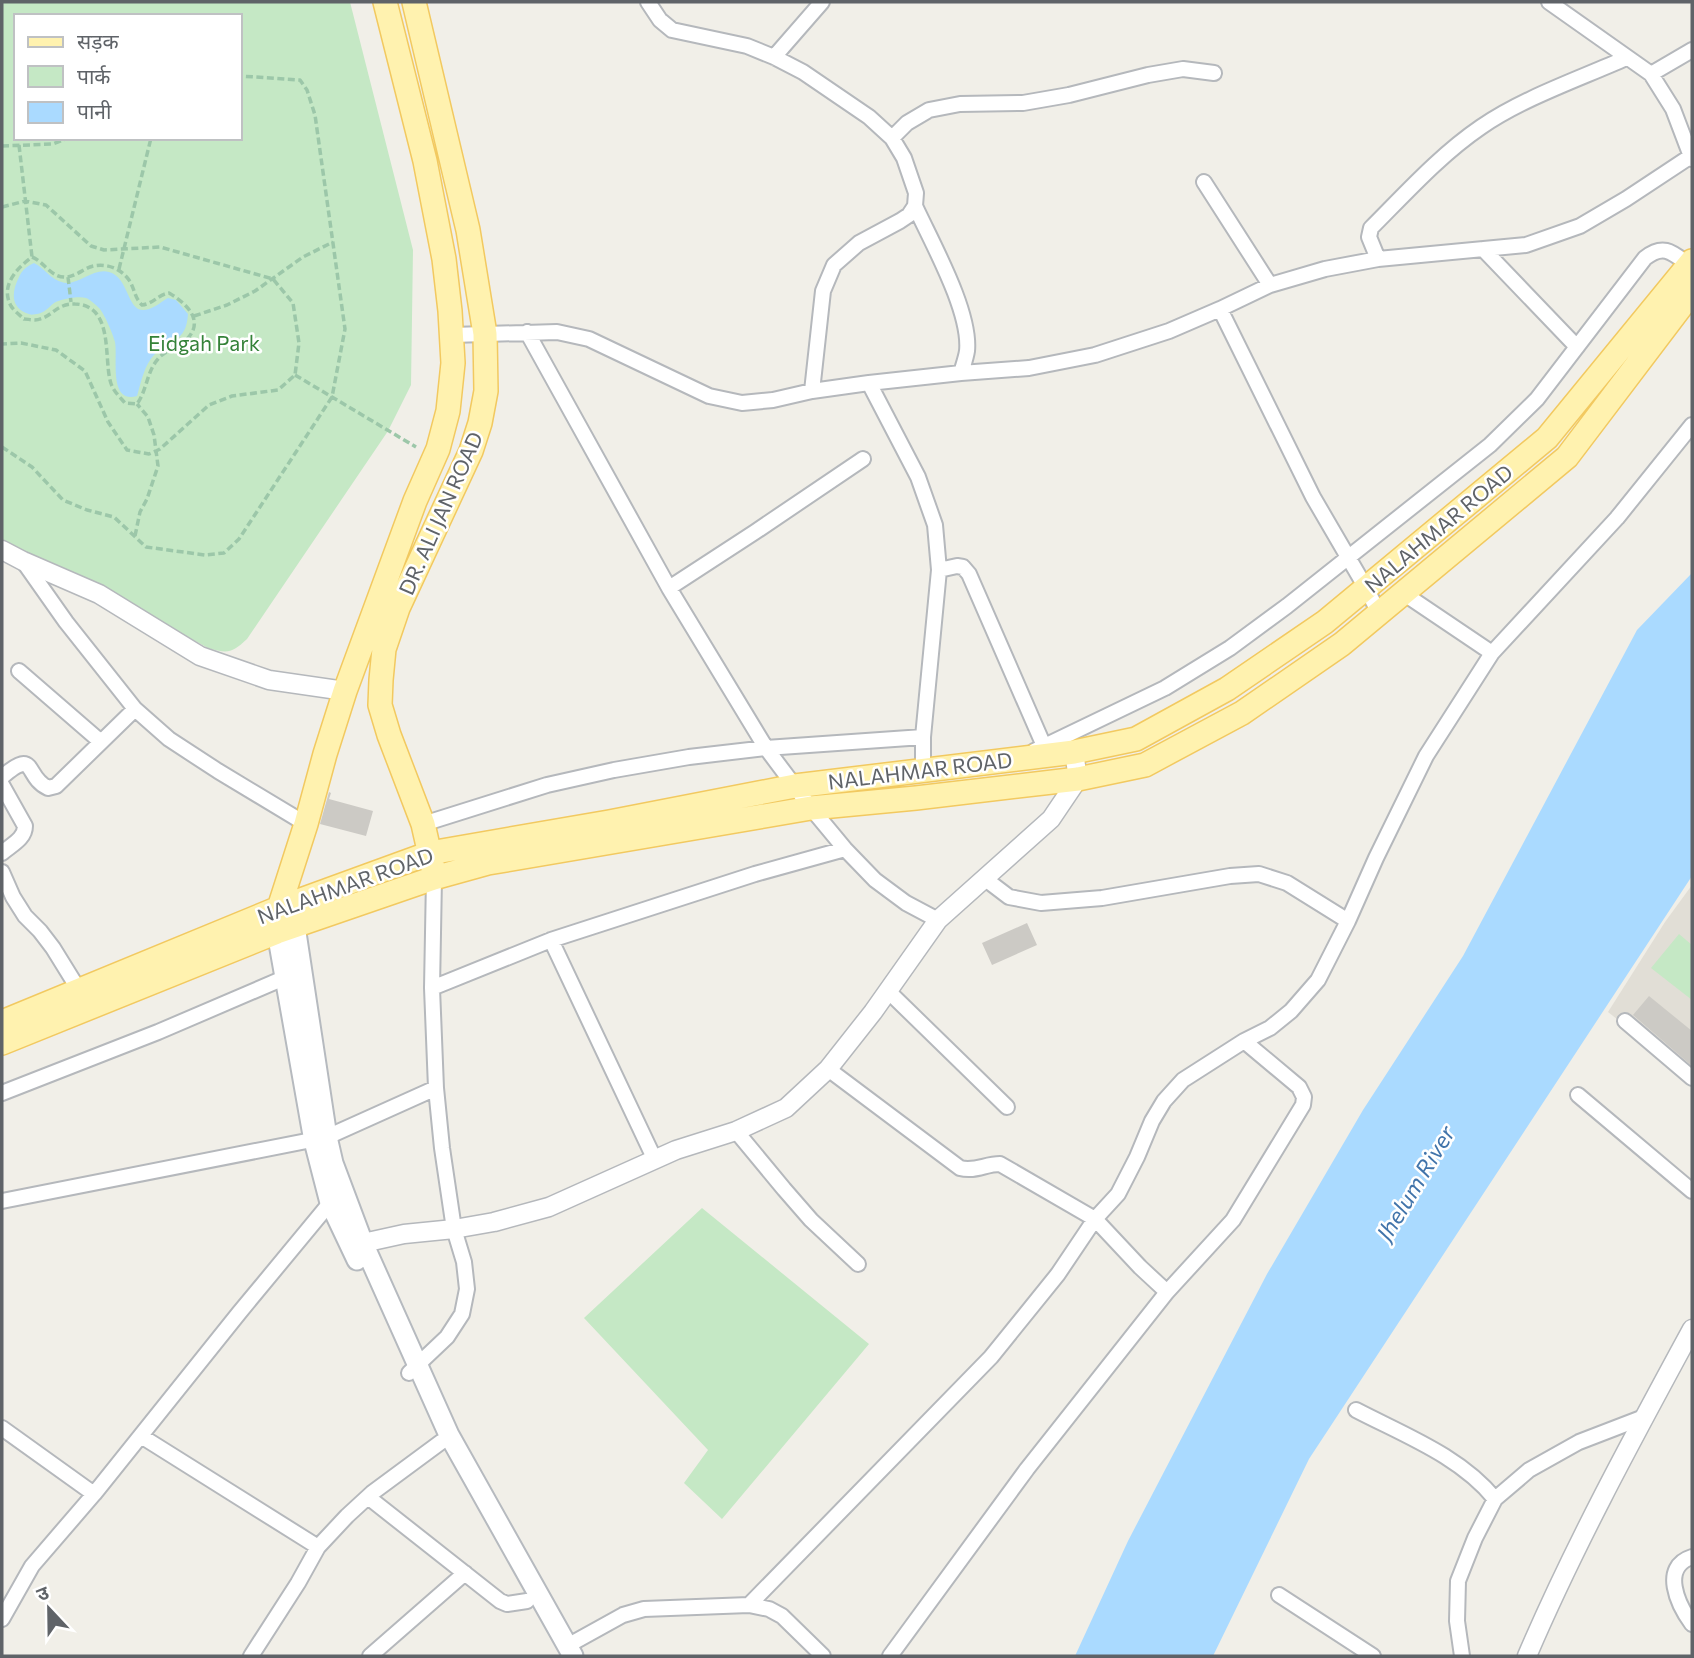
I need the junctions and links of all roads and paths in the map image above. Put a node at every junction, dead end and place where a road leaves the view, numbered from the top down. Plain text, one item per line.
1 (385, 2) edge
2 (414, 2) edge
3 (648, 2) edge
4 (822, 2) edge
5 (1549, 2) edge
6 (1692, 50) edge
7 (774, 57) junction
8 (1626, 58) junction
9 (1213, 73) dead end
10 (1651, 74) junction
11 (242, 76) edge
12 (892, 138) junction
13 (63, 140) edge
14 (151, 140) edge
15 (19, 145) junction
16 (2, 146) edge
17 (1692, 158) edge
18 (1204, 182) dead end
19 (25, 201) junction
20 (915, 206) junction
21 (2, 207) edge
22 (334, 242) junction
23 (124, 249) junction
24 (1483, 249) junction
25 (32, 257) junction
26 (1378, 259) junction
27 (1691, 263) edge
28 (119, 270) junction
29 (68, 278) junction
30 (273, 279) junction
31 (1270, 285) junction
32 (4, 291) edge
33 (1692, 292) edge
34 (71, 301) junction
35 (1220, 309) junction
36 (194, 316) junction
37 (527, 332) junction
38 (485, 334) junction
39 (452, 335) junction
40 (2, 345) edge
41 (1577, 347) junction
42 (961, 373) junction
43 (295, 375) junction
44 (869, 383) junction
45 (813, 391) junction
46 (332, 397) junction
47 (137, 404) junction
48 (1692, 425) edge
49 (2, 447) edge
50 (416, 447) dead end
51 (156, 451) junction
52 (863, 459) dead end
53 (135, 537) junction
54 (2, 550) edge
55 (1348, 557) junction
56 (23, 561) junction
57 (939, 570) junction
58 (669, 588) junction
59 (1366, 588) junction
60 (1403, 593) junction
61 (1378, 613) junction
62 (1492, 653) junction
63 (19, 671) dead end
64 (345, 691) junction
65 (135, 709) junction
66 (923, 737) junction
67 (100, 742) junction
68 (1044, 746) junction
69 (766, 748) junction
70 (1074, 752) junction
71 (1017, 759) junction
72 (923, 770) junction
73 (2, 777) edge
74 (1078, 779) junction
75 (2, 785) edge
76 (794, 786) junction
77 (811, 808) junction
78 (306, 824) junction
79 (423, 824) junction
80 (845, 849) junction
81 (2, 853) edge
82 (430, 853) junction
83 (2, 873) edge
84 (434, 878) junction
85 (984, 878) junction
86 (279, 908) junction
87 (938, 920) junction
88 (1348, 921) junction
89 (286, 929) junction
90 (551, 940) junction
91 (284, 978) junction
92 (432, 988) junction
93 (79, 990) junction
94 (888, 990) junction
95 (1625, 1021) dead end
96 (10, 1029) edge
97 (1244, 1041) junction
98 (828, 1069) junction
99 (1692, 1078) edge
100 (436, 1088) junction
101 (2, 1093) edge
102 (1578, 1095) dead end
103 (1007, 1107) dead end
104 (736, 1131) junction
105 (321, 1139) junction
106 (655, 1160) junction
107 (1692, 1191) edge
108 (337, 1198) junction
109 (2, 1201) edge
110 (1094, 1219) junction
111 (454, 1229) junction
112 (363, 1243) junction
113 (858, 1264) dead end
114 (1167, 1292) junction
115 (1692, 1329) edge
116 (414, 1369) junction
117 (1356, 1410) dead end
118 (1644, 1417) junction
119 (3, 1431) edge
120 (141, 1436) junction
121 (440, 1442) junction
122 (94, 1494) junction
123 (368, 1497) junction
124 (1495, 1499) junction
125 (318, 1547) junction
126 (1692, 1557) edge
127 (465, 1573) junction
128 (1279, 1595) dead end
129 (527, 1601) junction
130 (749, 1605) junction
131 (2, 1619) edge
132 (1692, 1624) edge
133 (567, 1653) edge
134 (251, 1656) edge
135 (370, 1656) edge
136 (823, 1656) edge
137 (890, 1656) edge
138 (1373, 1656) edge
139 (1462, 1656) edge
140 (1527, 1656) edge

1 - 39 main road, DR. ALI JAN ROAD
2 - 38 main road, DR. ALI JAN ROAD
3 - 7 street
4 - 7 street
5 - 8 street
6 - 10 street
7 - 12 street
8 - 10 street
8 - 26 street
9 - 12 street
10 - 17 street
11 - 22 path
12 - 20 street
13 - 15 path
14 - 23 path
15 - 16 path
15 - 19 path
17 - 24 street
18 - 31 street
19 - 21 path
19 - 23 path
19 - 25 path
20 - 42 street
20 - 45 street
22 - 30 path
22 - 46 path
23 - 28 path
23 - 30 path
24 - 26 street
24 - 41 street
25 - 29 path
25 - 32 path
26 - 31 street
27 - 41 street
27 - 59 main road, NALAHMAR ROAD
28 - 29 path
28 - 36 path
29 - 34 path
30 - 36 path
30 - 43 path
31 - 35 street
32 - 34 path
33 - 60 main road, NALAHMAR ROAD
34 - 47 path
35 - 42 street
35 - 55 street
36 - 47 path
37 - 38 street
37 - 45 street
37 - 58 street
38 - 39 street
38 - 79 main road, DR. ALI JAN ROAD
39 - 64 main road, DR. ALI JAN ROAD
40 - 51 path
41 - 55 street
42 - 44 street
43 - 46 path
43 - 51 path
44 - 45 street
44 - 57 street
46 - 50 path
46 - 53 path
47 - 51 path
48 - 62 street
49 - 53 path
51 - 53 path
52 - 58 street
54 - 56 street
55 - 59 street
55 - 68 street
56 - 64 street
56 - 65 street
57 - 66 street
57 - 68 street
58 - 69 street
59 - 61 street
59 - 70 main road, NALAHMAR ROAD
60 - 61 main road, NALAHMAR ROAD
60 - 62 street
61 - 74 main road, NALAHMAR ROAD
62 - 88 street
63 - 67 street
64 - 78 main road, DR. ALI JAN ROAD
65 - 67 street
65 - 78 street
66 - 69 street
66 - 72 street
67 - 73 street
68 - 71 street
69 - 76 street
69 - 79 street
70 - 71 main road, NALAHMAR ROAD
70 - 74 street
71 - 72 main road, NALAHMAR ROAD
72 - 76 main road, NALAHMAR ROAD
74 - 77 main road, NALAHMAR ROAD
74 - 85 street
75 - 81 street
76 - 77 street
76 - 82 main road, NALAHMAR ROAD
77 - 80 street
77 - 84 main road, NALAHMAR ROAD
78 - 86 main road, DR. ALI JAN ROAD
79 - 82 main road, DR. ALI JAN ROAD
80 - 87 street
80 - 90 street
82 - 84 main road
82 - 86 main road, NALAHMAR ROAD
83 - 93 street
84 - 89 main road, NALAHMAR ROAD
84 - 92 street
85 - 87 street
85 - 88 street
86 - 93 main road, NALAHMAR ROAD
87 - 94 street
88 - 97 street
89 - 91 main road
89 - 96 main road, NALAHMAR ROAD
89 - 105 main road
90 - 92 street
90 - 106 street
91 - 101 street
91 - 105 main road
92 - 100 street
93 - 96 main road, NALAHMAR ROAD
94 - 98 street
94 - 103 street
95 - 99 street
97 - 110 street
97 - 114 street
98 - 104 street
98 - 110 street
100 - 105 street
100 - 111 street
102 - 107 street
104 - 106 street
104 - 113 street
105 - 108 main road
105 - 109 street
106 - 111 street
108 - 112 main road
108 - 116 main road
108 - 120 street
110 - 114 street
110 - 130 street
111 - 112 street
111 - 116 street
112 - 116 main road
114 - 137 street
115 - 118 street
116 - 121 main road
116 - 133 main road
117 - 124 street
118 - 124 street
118 - 140 street
119 - 122 street
120 - 122 street
120 - 125 street
121 - 123 street
121 - 129 main road
122 - 131 street
123 - 125 street
123 - 127 street
124 - 139 street
125 - 134 street
126 - 132 street
127 - 129 street
127 - 135 street
128 - 138 street
129 - 133 main road
130 - 133 street
130 - 136 street

